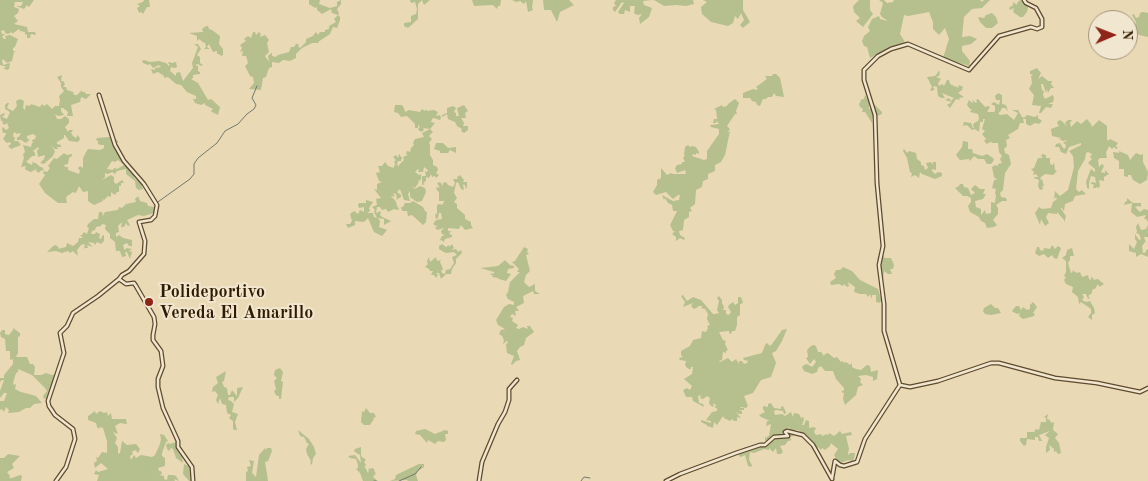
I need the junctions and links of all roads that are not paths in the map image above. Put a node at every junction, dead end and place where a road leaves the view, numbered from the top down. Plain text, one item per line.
1 (1024, 0) edge
2 (99, 95) dead end
3 (119, 279) junction
4 (516, 380) dead end
5 (900, 385) junction
6 (1148, 388) edge
7 (56, 481) edge
8 (193, 481) edge
9 (479, 481) edge
10 (666, 481) edge

1 - 5 street
2 - 3 street
3 - 7 street
3 - 8 street
4 - 9 street
5 - 6 street
5 - 10 street

